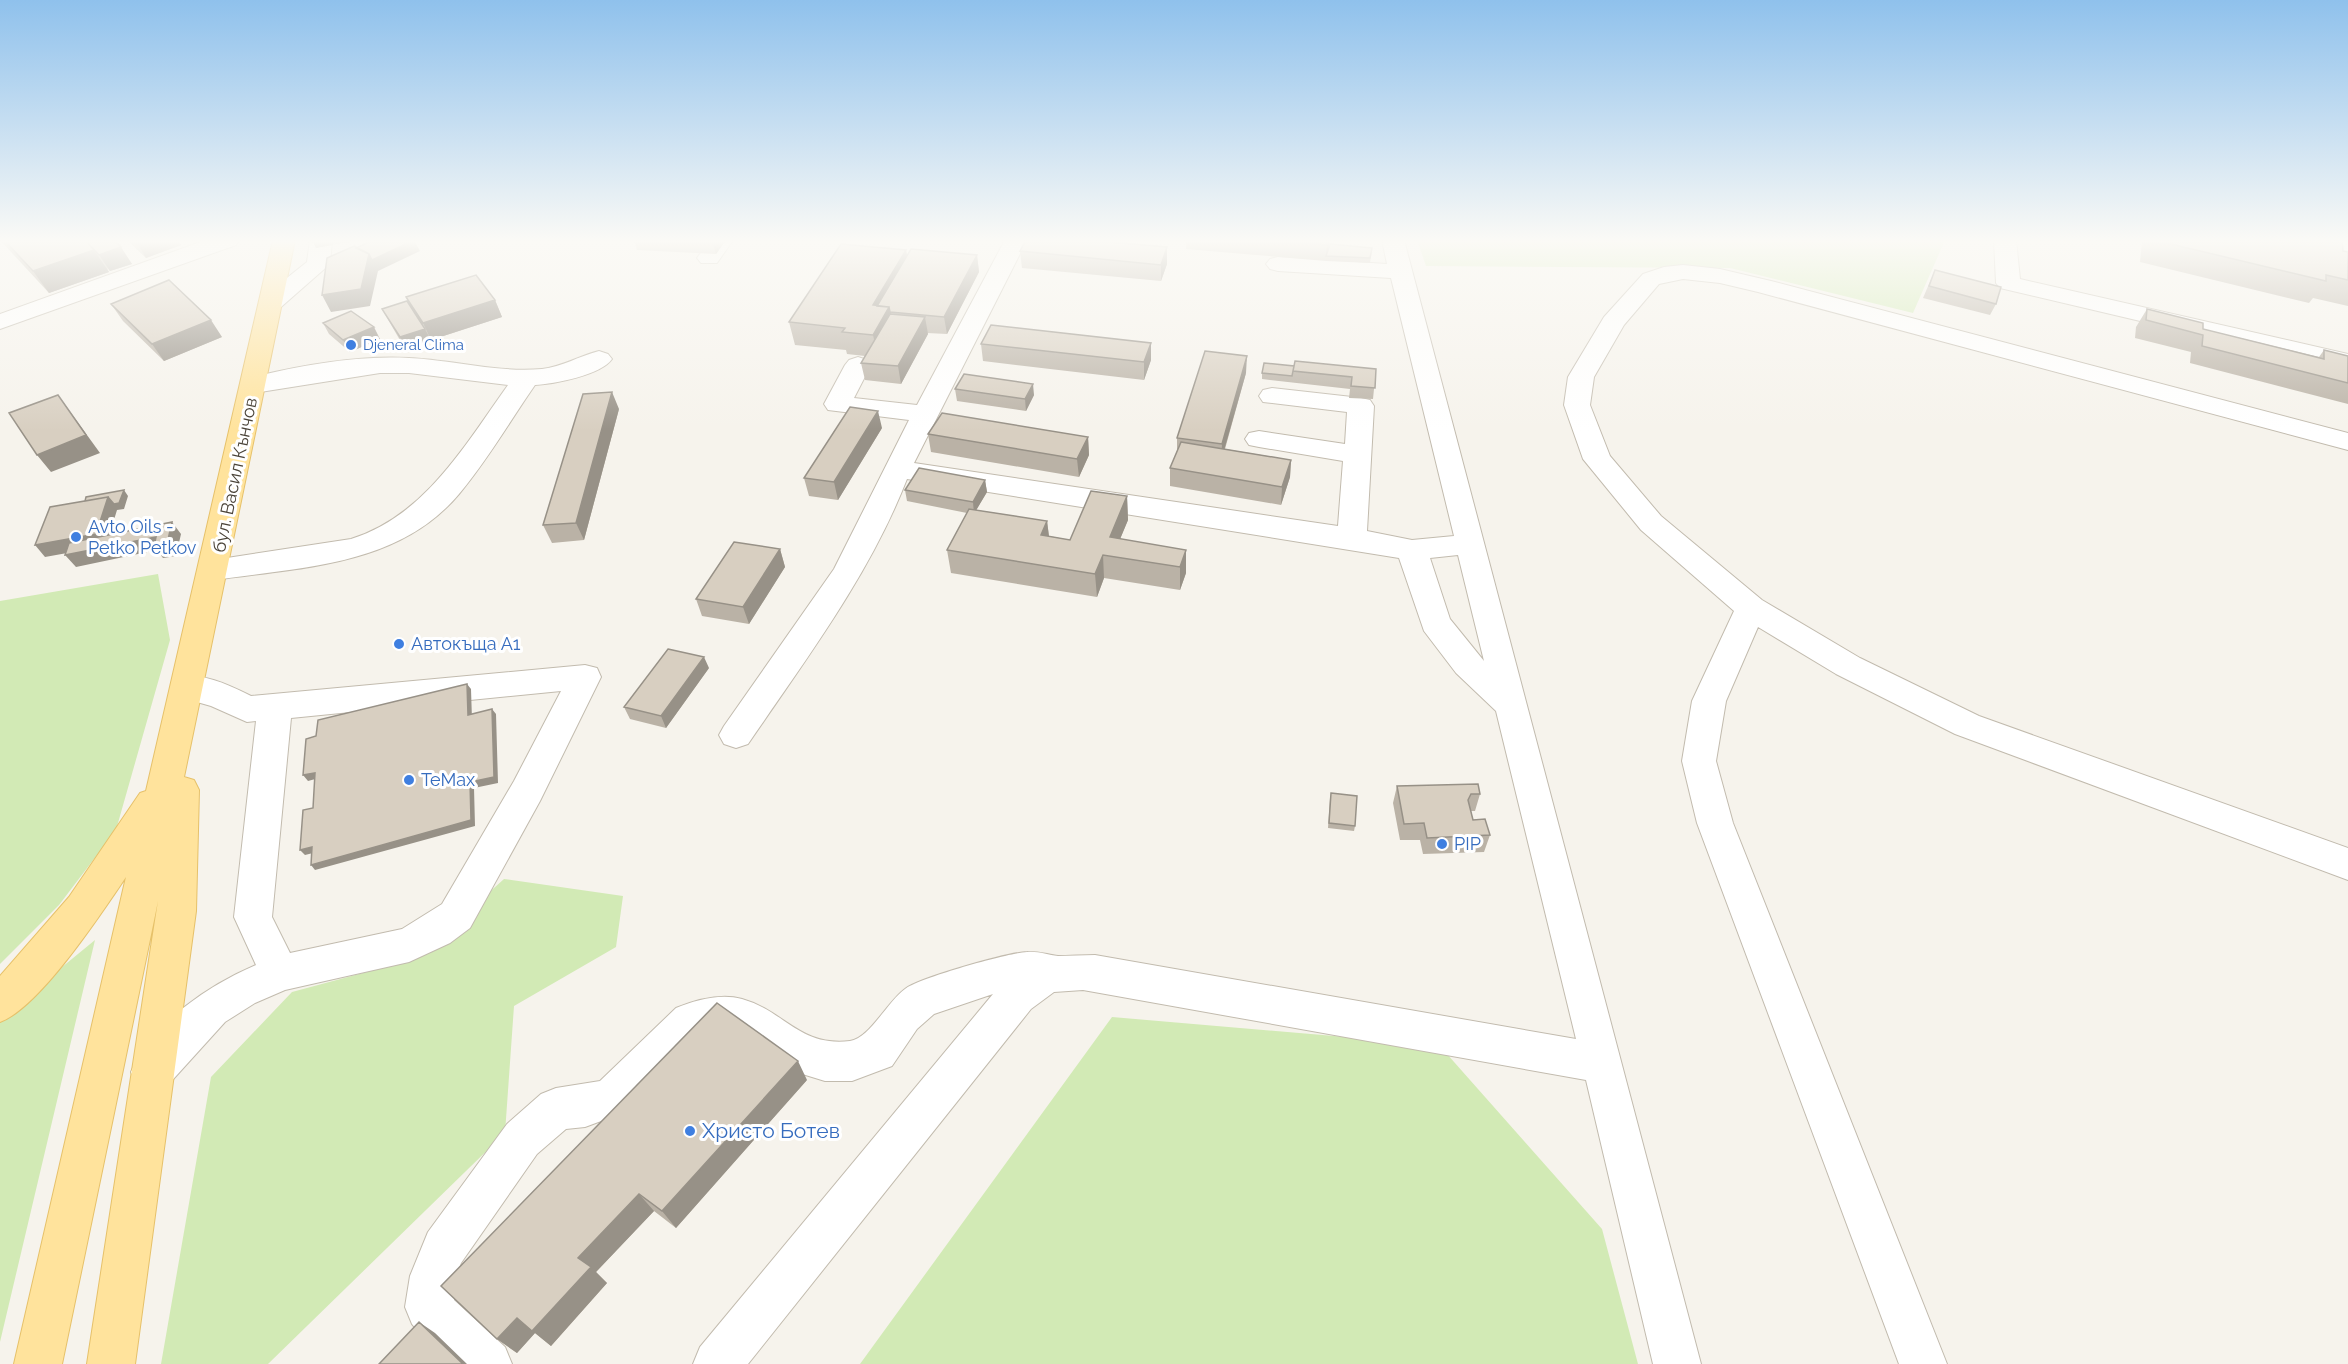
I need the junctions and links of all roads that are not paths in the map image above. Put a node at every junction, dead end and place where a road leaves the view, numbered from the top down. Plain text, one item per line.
1 (40, 304) edge
2 (272, 304) edge
3 (983, 304) edge
4 (1408, 304) edge
5 (1629, 304) edge
6 (1829, 304) edge
7 (2097, 304) edge
8 (3, 316) edge
9 (599, 359) dead end
10 (2348, 362) edge
11 (858, 365) dead end
12 (525, 380) junction
13 (254, 386) junction
14 (1272, 396) dead end
15 (926, 414) junction
16 (1259, 439) dead end
17 (2348, 442) edge
18 (1358, 455) junction
19 (897, 469) junction
20 (1352, 538) junction
21 (1470, 544) junction
22 (1412, 550) junction
23 (214, 570) junction
24 (1752, 608) junction
25 (186, 698) junction
26 (275, 705) junction
27 (1511, 705) junction
28 (736, 735) dead end
29 (169, 776) junction
30 (2348, 864) edge
31 (1062, 971) junction
32 (280, 973) junction
33 (0, 1004) edge
34 (1603, 1063) junction
35 (152, 1072) junction
36 (38, 1364) edge
37 (111, 1364) edge
38 (488, 1364) edge
39 (717, 1364) edge
40 (1677, 1364) edge
41 (1923, 1364) edge

1 - 8 street
2 - 13 main road, бул. Васил Кънчов
3 - 15 street
4 - 21 street
5 - 24 street
6 - 17 street
7 - 10 street
9 - 12 street
11 - 15 street
12 - 13 street
12 - 23 street
13 - 23 main road, бул. Васил Кънчов
14 - 18 street
15 - 19 street
16 - 18 street
18 - 20 street
19 - 20 street
19 - 28 street
20 - 22 street
21 - 22 street
21 - 27 street
22 - 27 street
23 - 25 main road, бул. Васил Кънчов
24 - 30 street
24 - 41 street
25 - 26 street
25 - 29 main road
25 - 35 main road
26 - 32 street
26 - 32 street
27 - 34 street
29 - 33 main road
29 - 36 main road
31 - 34 street
31 - 38 street
31 - 39 street
32 - 35 street
34 - 40 street
35 - 37 main road

